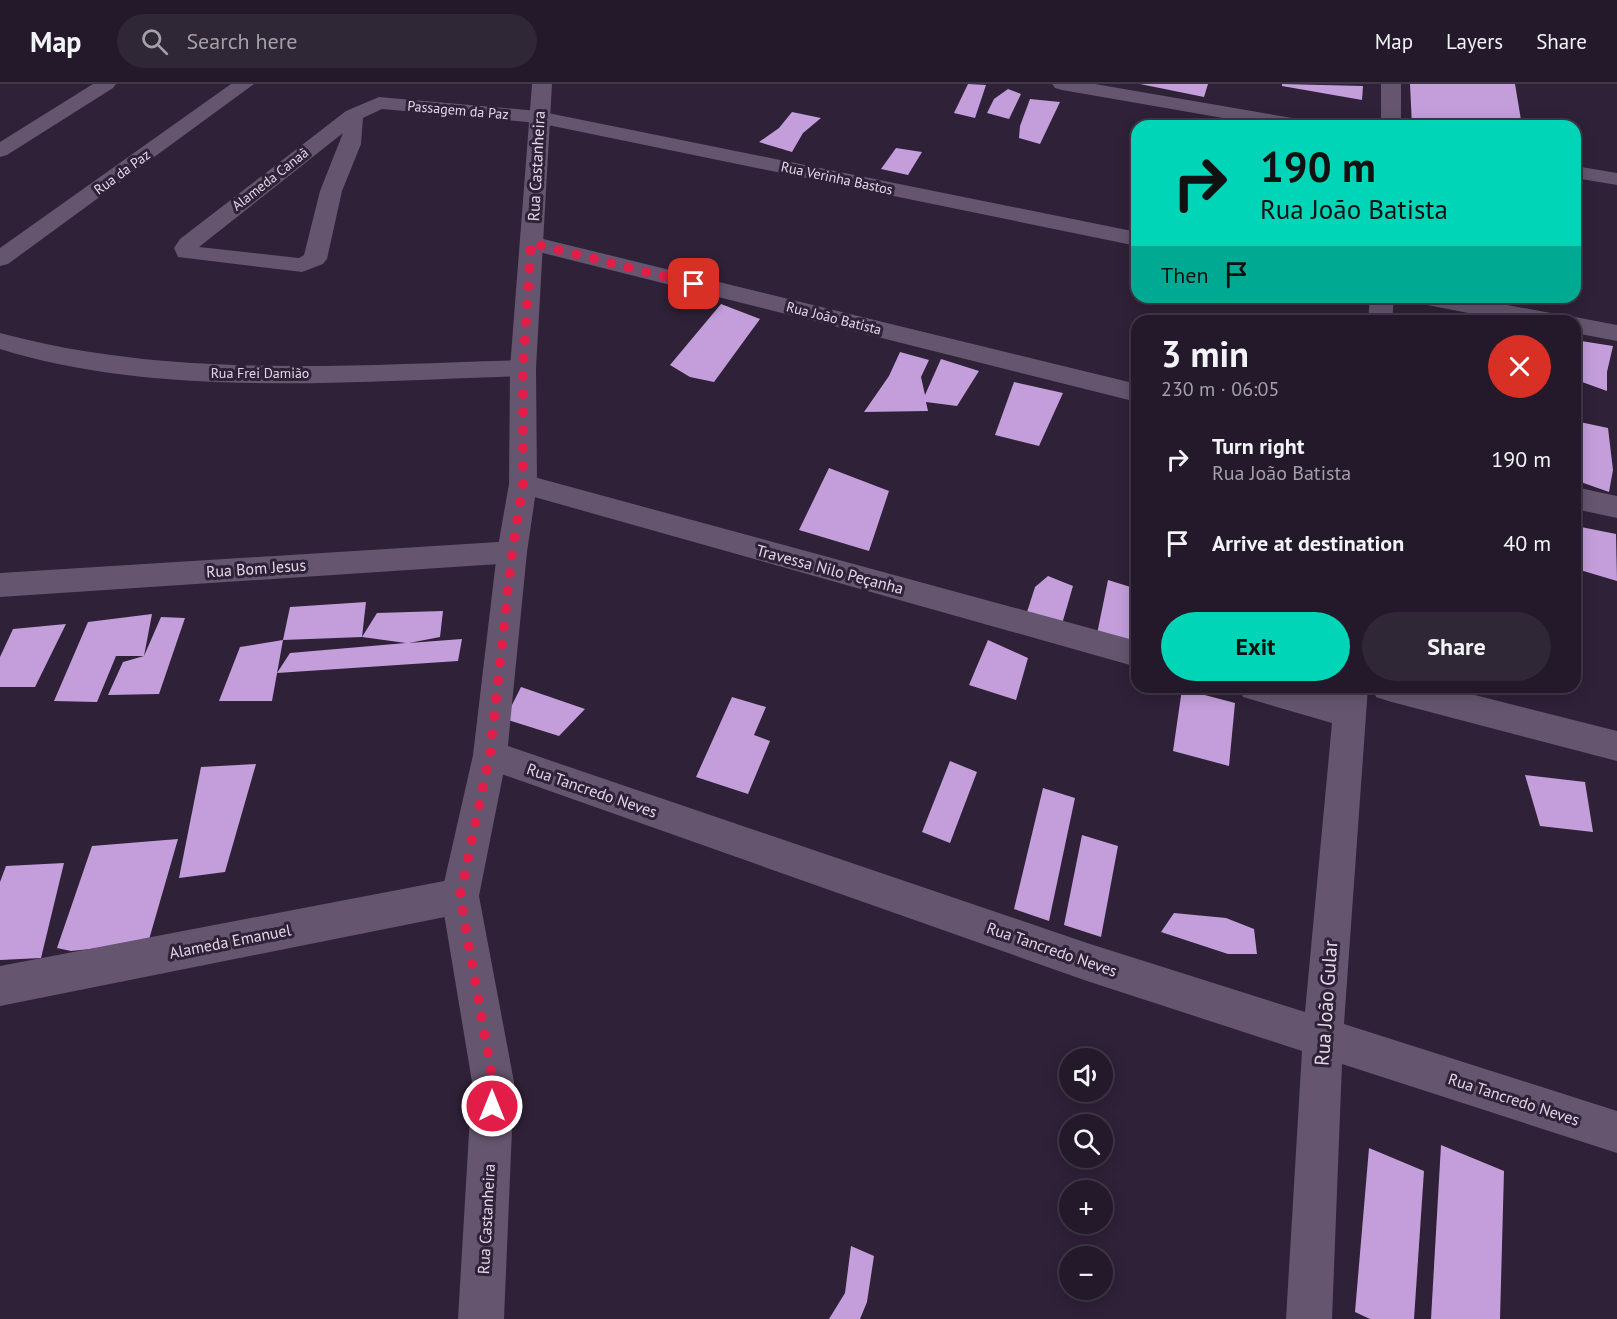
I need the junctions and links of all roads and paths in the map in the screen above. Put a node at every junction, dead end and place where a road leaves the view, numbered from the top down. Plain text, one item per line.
1 (106, 84) edge
2 (244, 84) edge
3 (542, 84) edge
4 (1062, 84) edge
5 (1391, 84) edge
6 (379, 103) joint
7 (352, 115) junction
8 (538, 117) junction
9 (1269, 120) edge
10 (1391, 120) edge
11 (0, 151) edge
12 (1581, 173) edge
13 (1617, 179) edge
14 (1131, 238) edge
15 (531, 243) junction
16 (0, 259) edge
17 (1454, 303) edge
18 (1519, 315) edge
19 (1581, 327) edge
20 (1617, 333) edge
21 (0, 341) edge
22 (523, 368) junction
23 (1131, 392) edge
24 (523, 484) junction
25 (1581, 499) edge
26 (1617, 507) edge
27 (512, 552) junction
28 (0, 585) edge
29 (1131, 652) edge
30 (1300, 693) edge
31 (1411, 693) edge
32 (1352, 700) edge
33 (1617, 746) edge
34 (490, 754) junction
35 (460, 896) junction
36 (0, 986) edge
37 (1323, 1037) junction
38 (1617, 1132) edge
39 (481, 1319) edge
40 (1309, 1319) edge

1 - 11 street
2 - 16 street, Rua da Paz
3 - 8 street, Rua Castanheira
4 - 9 street
5 - 10 street
6 - 7 street, Alameda Canaã
6 - 8 street, Passagem da Paz
7 - 7 street, Alameda Canaã
8 - 14 street, Rua Verinha Bastos
8 - 15 street, Rua Castanheira
12 - 13 street
15 - 22 street, Rua Castanheira
15 - 23 street, Rua João Batista
17 - 18 street
19 - 20 street
21 - 22 street, Rua Frei Damião
22 - 24 street, Rua Castanheira
24 - 27 street, Rua Castanheira
24 - 29 street, Travessa Nilo Peçanha
25 - 26 street
27 - 28 street, Rua Bom Jesus
27 - 34 street, Rua Castanheira
30 - 32 street
31 - 33 street
32 - 37 street, Rua João Gular
34 - 35 street, Rua Castanheira
34 - 37 street, Rua Tancredo Neves
35 - 36 street, Alameda Emanuel
35 - 39 street, Rua Castanheira
37 - 38 street, Rua Tancredo Neves
37 - 40 street, Rua João Gular

